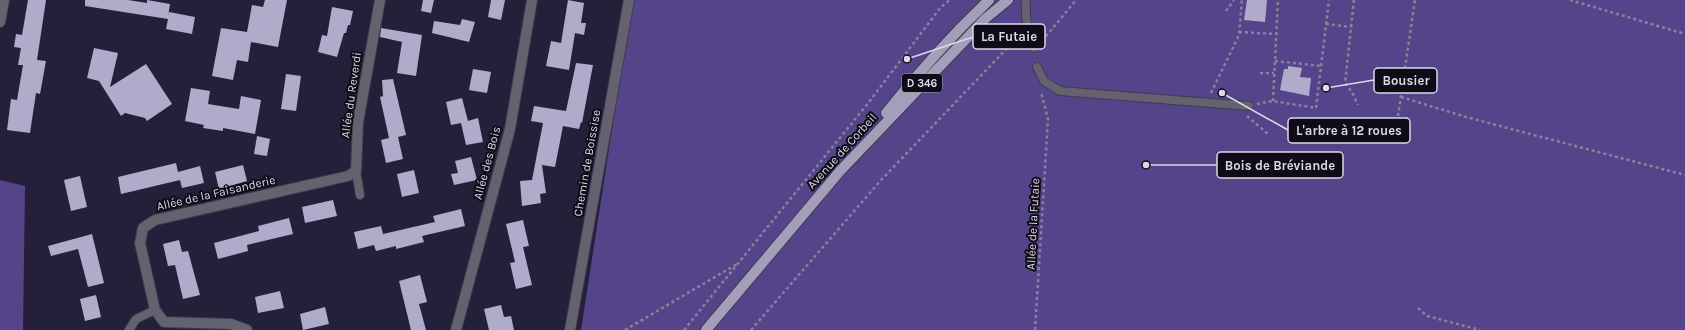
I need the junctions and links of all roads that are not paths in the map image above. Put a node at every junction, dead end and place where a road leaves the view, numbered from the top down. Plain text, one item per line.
1 (380, 0) edge
2 (532, 0) edge
3 (629, 0) edge
4 (989, 0) edge
5 (1008, 0) edge
6 (1026, 0) edge
7 (2, 4) edge
8 (0, 22) edge
9 (1034, 48) road end
10 (1037, 67) road end
11 (1249, 106) road end
12 (356, 171) junction
13 (840, 171) junction
14 (360, 195) dead end
15 (155, 310) junction
16 (129, 330) edge
17 (247, 330) edge
18 (456, 330) edge
19 (570, 330) edge
20 (706, 330) edge

1 - 12 street, Allée du Reverdi
2 - 18 street, Allée des Bois
3 - 19 street, Chemin de Boissise
4 - 13 main road, D 346
5 - 13 main road, Avenue de Corbeil / D 346
6 - 9 lane
7 - 8 street
10 - 11 lane
12 - 14 lane, Allée du Reverdi
12 - 15 street, Allée de la Faisanderie
13 - 20 main road, Avenue de Corbeil / D 346
15 - 16 lane
15 - 17 street

